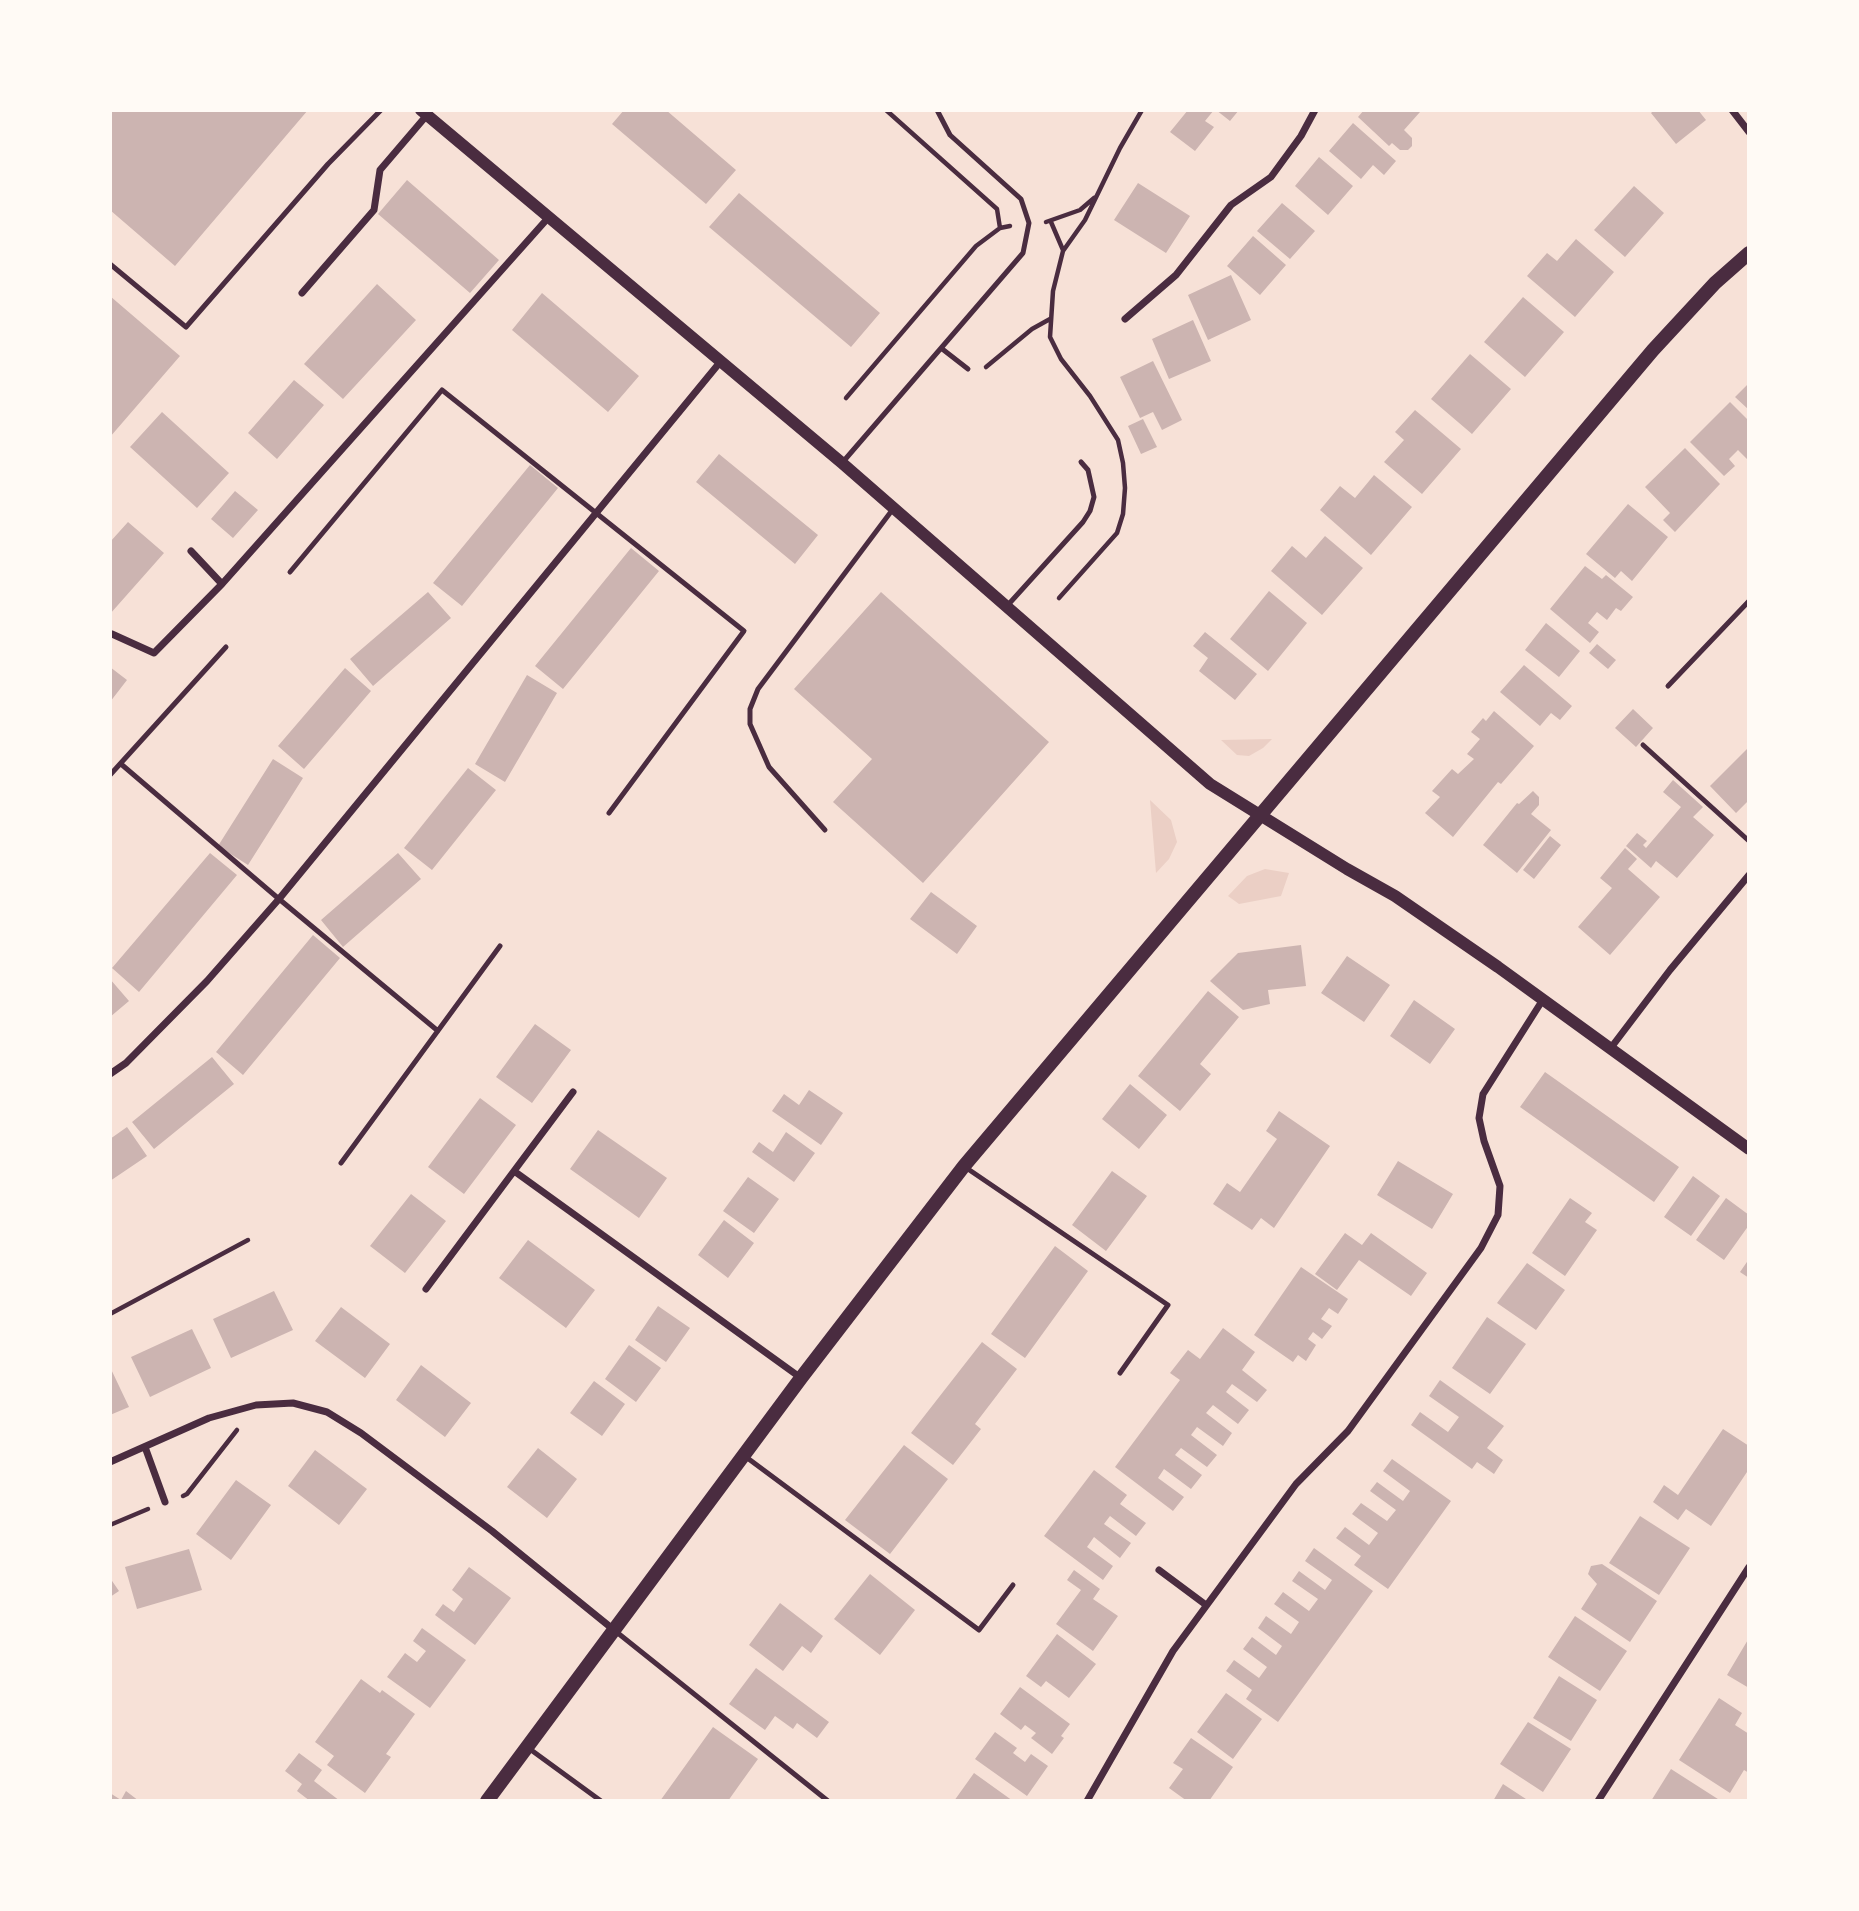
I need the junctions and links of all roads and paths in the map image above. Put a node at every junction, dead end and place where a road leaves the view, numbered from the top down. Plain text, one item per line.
1 (381, 110) edge
2 (886, 110) edge
3 (937, 110) edge
4 (1142, 110) edge
5 (1315, 110) edge
6 (1732, 110) edge
7 (424, 113) edge
8 (1749, 132) edge
9 (1097, 195) junction
10 (548, 218) junction
11 (1051, 222) junction
12 (1029, 223) junction
13 (1000, 228) junction
14 (1063, 251) junction
15 (1749, 253) edge
16 (110, 264) edge
17 (302, 293) dead end
18 (1050, 319) junction
19 (1125, 319) dead end
20 (941, 348) junction
21 (721, 361) junction
22 (968, 369) dead end
23 (976, 376) dead end
24 (846, 398) dead end
25 (1081, 462) dead end
26 (842, 463) junction
27 (894, 508) junction
28 (597, 512) junction
29 (191, 551) dead end
30 (290, 572) dead end
31 (222, 584) junction
32 (1059, 597) dead end
33 (1749, 601) edge
34 (1007, 607) junction
35 (112, 634) dead end
36 (226, 647) dead end
37 (1668, 686) dead end
38 (1643, 745) dead end
39 (121, 764) junction
40 (110, 775) edge
41 (609, 813) dead end
42 (1261, 815) junction
43 (825, 830) dead end
44 (1749, 841) edge
45 (1749, 875) edge
46 (279, 900) junction
47 (500, 946) dead end
48 (1542, 1001) junction
49 (438, 1031) junction
50 (1610, 1049) junction
51 (110, 1074) edge
52 (573, 1092) dead end
53 (1749, 1149) edge
54 (341, 1163) dead end
55 (964, 1166) junction
56 (514, 1171) junction
57 (248, 1240) dead end
58 (426, 1289) dead end
59 (110, 1314) edge
60 (1120, 1373) dead end
61 (801, 1378) junction
62 (256, 1405) junction
63 (145, 1447) junction
64 (744, 1455) junction
65 (110, 1462) edge
66 (165, 1502) junction
67 (110, 1525) edge
68 (1749, 1567) edge
69 (1159, 1570) dead end
70 (1013, 1585) dead end
71 (1206, 1605) junction
72 (614, 1630) junction
73 (526, 1747) junction
74 (487, 1801) edge
75 (601, 1801) edge
76 (828, 1801) edge
77 (1087, 1801) edge
78 (1598, 1801) edge

1 - 16 lane
2 - 13 path
3 - 12 lane
4 - 9 path
5 - 19 street
6 - 8 street
7 - 10 street
7 - 17 street
9 - 11 path
9 - 14 path
10 - 21 street
10 - 31 street
11 - 12 path
11 - 14 path
12 - 13 path
12 - 20 lane
13 - 24 path
14 - 18 path
15 - 42 main road
18 - 23 path
18 - 32 path
20 - 22 lane
20 - 26 lane
21 - 26 street
21 - 28 street
25 - 34 lane
26 - 27 street
27 - 34 street
27 - 43 lane
28 - 30 lane
28 - 41 lane
28 - 46 street
29 - 31 street
31 - 35 street
33 - 37 lane
34 - 42 street
36 - 39 lane
38 - 44 lane
39 - 40 lane
39 - 46 lane
42 - 48 street
42 - 55 main road
45 - 50 street
46 - 49 lane
46 - 51 street
47 - 49 lane
48 - 50 street
48 - 71 street
49 - 54 lane
50 - 53 street
52 - 56 street
55 - 60 lane
55 - 61 main road
56 - 58 street
56 - 61 street
57 - 59 path
61 - 64 main road
62 - 63 street
62 - 66 path
62 - 72 street
63 - 65 street
63 - 66 street
64 - 70 lane
64 - 72 main road
66 - 67 path
68 - 78 street
69 - 71 street
71 - 77 street
72 - 73 main road
72 - 76 lane
73 - 74 main road
73 - 75 lane

